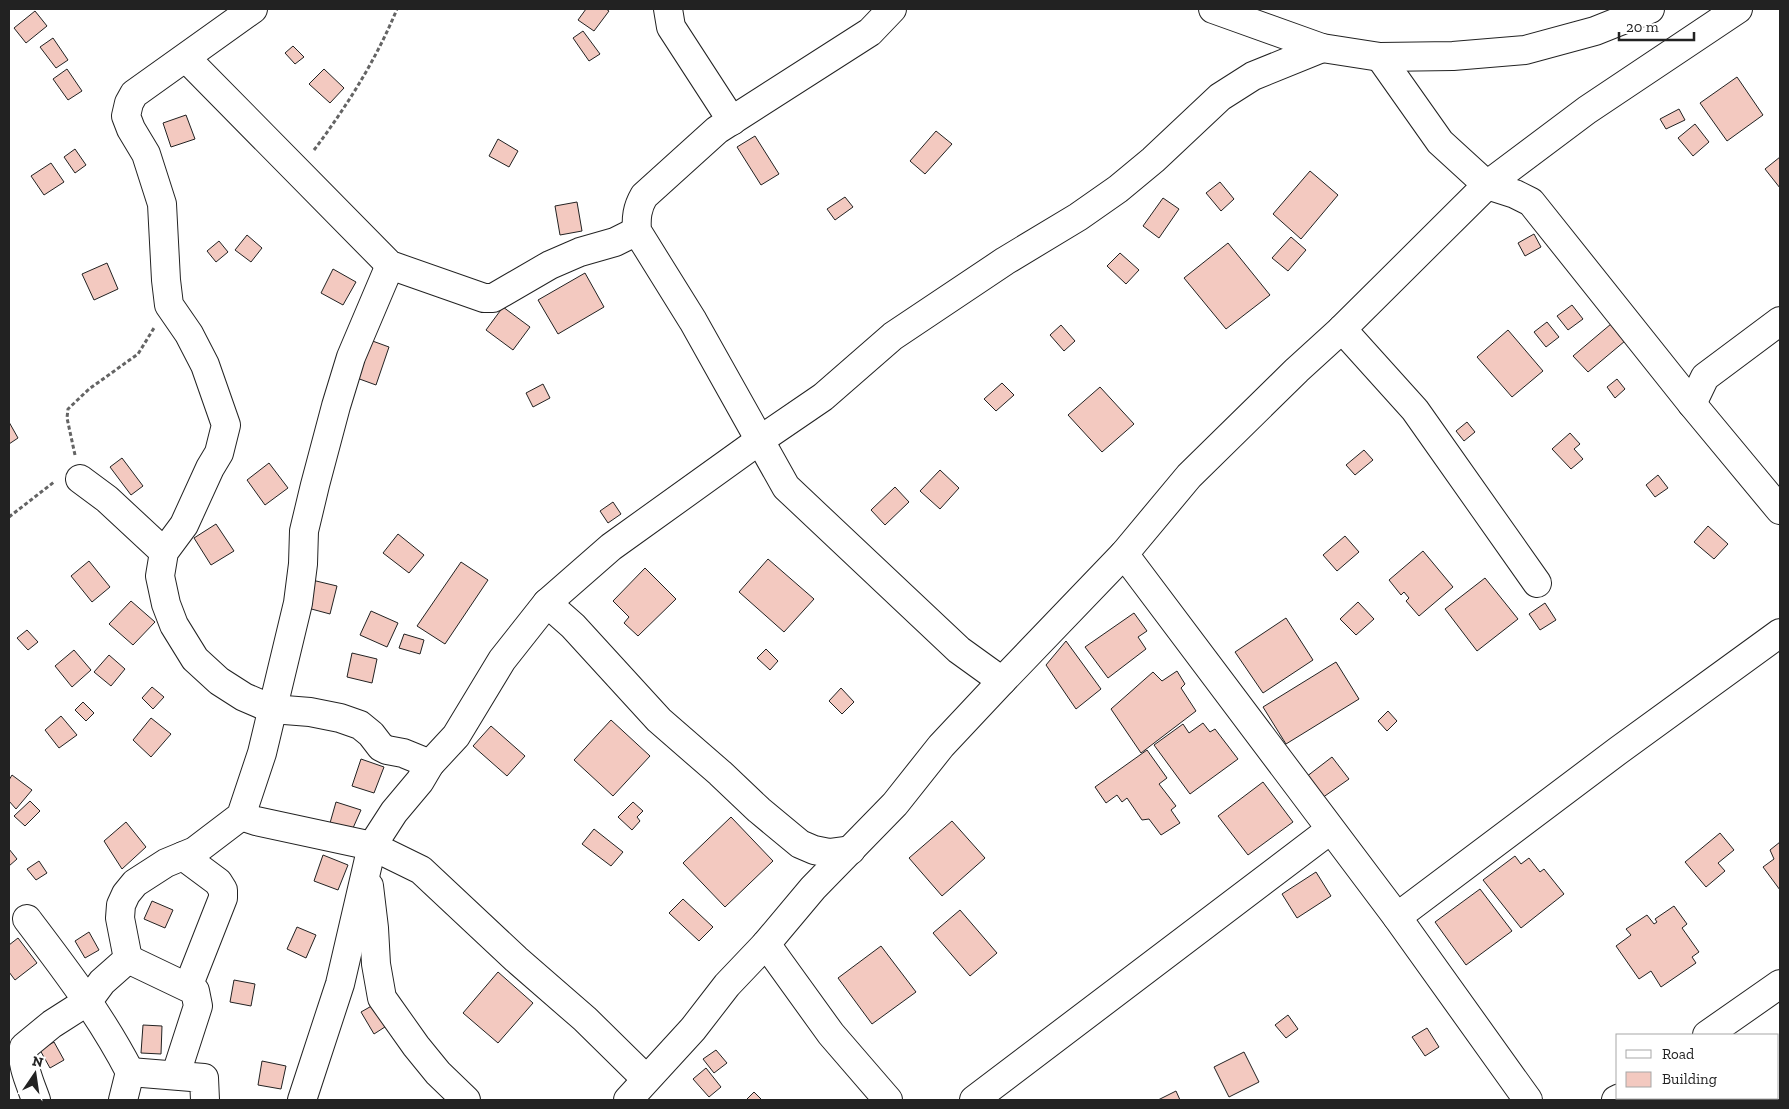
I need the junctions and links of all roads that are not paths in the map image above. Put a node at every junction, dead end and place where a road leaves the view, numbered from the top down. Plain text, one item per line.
1 (253, 9) edge
2 (668, 9) edge
3 (892, 9) edge
4 (1213, 9) edge
5 (1650, 9) edge
6 (1738, 9) edge
7 (1322, 48) junction
8 (1380, 57) junction
9 (186, 58) junction
10 (732, 121) junction
11 (1487, 185) junction
12 (637, 231) junction
13 (390, 265) junction
14 (1780, 321) edge
15 (1342, 330) junction
16 (1692, 404) junction
17 (760, 440) junction
18 (80, 479) road end
19 (1780, 510) edge
20 (164, 552) junction
21 (1124, 554) junction
22 (1537, 583) dead end
23 (547, 603) junction
24 (1780, 634) edge
25 (1002, 681) junction
26 (272, 709) junction
27 (430, 764) junction
28 (240, 816) junction
29 (1330, 830) junction
30 (372, 846) junction
31 (851, 850) junction
32 (183, 856) junction
33 (365, 875) junction
34 (1397, 917) junction
35 (27, 919) dead end
36 (766, 944) junction
37 (128, 959) junction
38 (1780, 984) edge
39 (188, 987) junction
40 (88, 1001) junction
41 (1708, 1034) edge
42 (130, 1072) junction
43 (176, 1074) junction
44 (646, 1079) junction
45 (36, 1100) edge
46 (123, 1100) edge
47 (205, 1100) edge
48 (302, 1100) edge
49 (466, 1100) edge
50 (628, 1100) edge
51 (888, 1100) edge
52 (974, 1100) edge
53 (1528, 1100) edge

1 - 9 street
2 - 10 street
3 - 10 street
4 - 7 street
5 - 8 street
6 - 11 street
7 - 8 street
7 - 17 street
8 - 11 street
9 - 13 street
9 - 20 street
10 - 12 street
11 - 15 street
11 - 16 street
12 - 13 street
12 - 17 street
13 - 26 street
14 - 16 street
15 - 21 street
15 - 22 street
16 - 19 street
17 - 23 street
17 - 25 street
18 - 20 street
20 - 26 street
21 - 25 street
21 - 29 street
23 - 27 street
23 - 31 street
24 - 34 street
25 - 31 street
26 - 27 street
26 - 28 street
27 - 30 street
28 - 30 street
28 - 32 street
29 - 34 street
29 - 52 street
30 - 33 street
30 - 44 street
31 - 36 street
32 - 37 street
32 - 39 street
33 - 48 street
33 - 49 street
34 - 53 street
35 - 40 street
36 - 44 street
36 - 51 street
37 - 39 street
37 - 40 street
38 - 41 street
39 - 43 street
40 - 42 street
40 - 45 street
42 - 43 street
42 - 46 street
43 - 47 street
44 - 50 street

